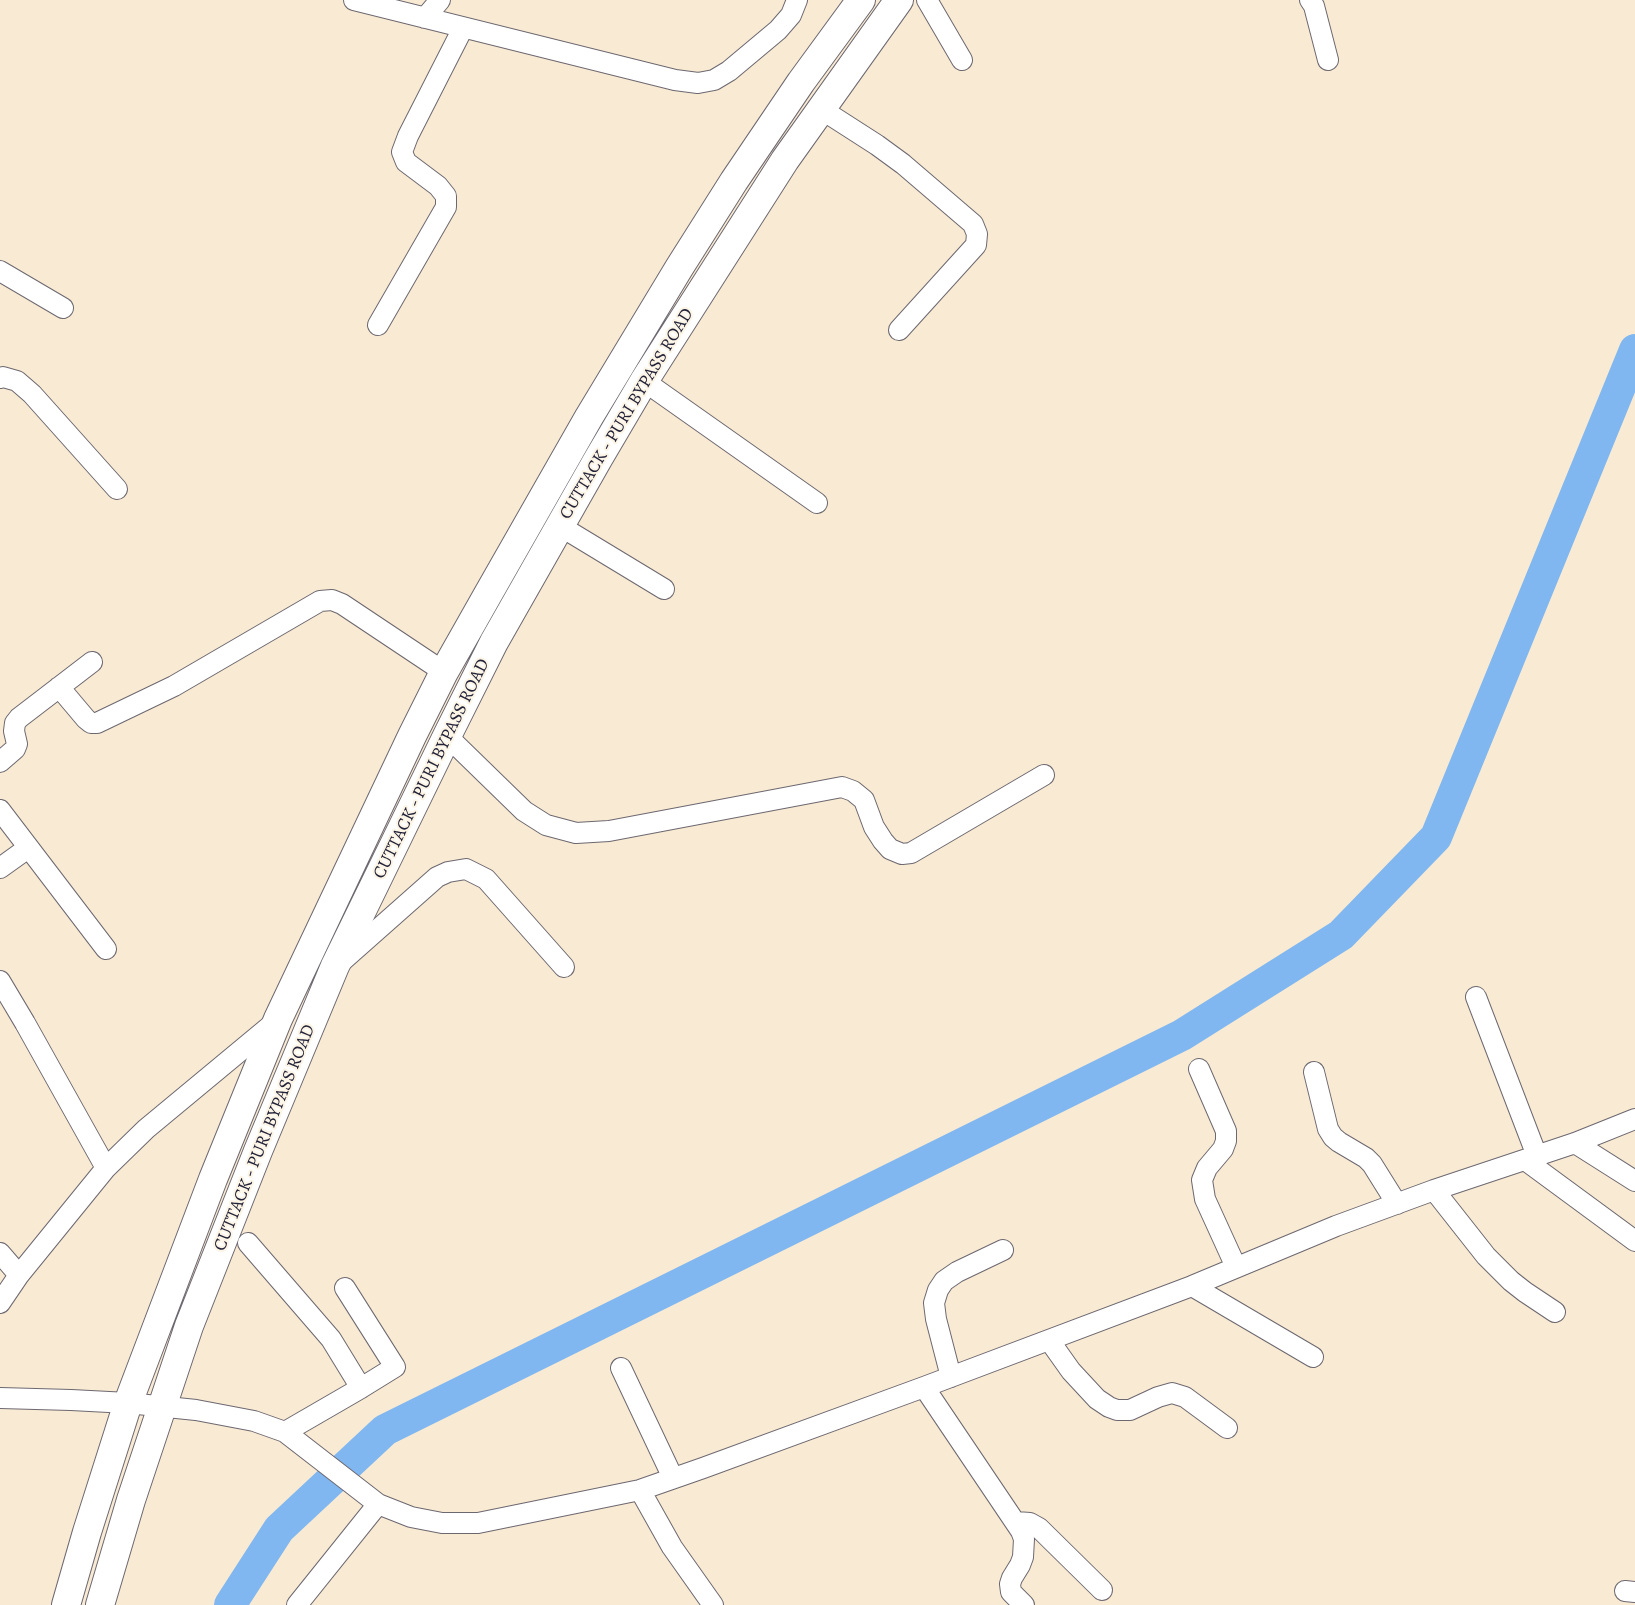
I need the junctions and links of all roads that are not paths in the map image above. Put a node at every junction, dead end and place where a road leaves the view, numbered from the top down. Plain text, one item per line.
1 (354, 0) edge
2 (440, 0) edge
3 (797, 0) edge
4 (861, 0) edge
5 (899, 0) edge
6 (927, 0) edge
7 (1310, 0) edge
8 (425, 18) junction
9 (463, 28) junction
10 (962, 60) dead end
11 (1328, 60) dead end
12 (820, 109) junction
13 (0, 271) edge
14 (63, 308) dead end
15 (378, 325) dead end
16 (899, 330) dead end
17 (0, 378) edge
18 (644, 381) junction
19 (117, 489) dead end
20 (818, 503) dead end
21 (560, 526) junction
22 (664, 589) dead end
23 (92, 662) dead end
24 (444, 672) junction
25 (62, 691) junction
26 (447, 736) junction
27 (0, 762) edge
28 (1044, 775) dead end
29 (0, 810) edge
30 (28, 848) junction
31 (0, 868) edge
32 (106, 950) dead end
33 (336, 966) junction
34 (564, 967) dead end
35 (0, 982) edge
36 (1476, 997) dead end
37 (278, 1019) junction
38 (1199, 1069) dead end
39 (1314, 1072) dead end
40 (1635, 1119) edge
41 (1575, 1143) junction
42 (1531, 1158) junction
43 (106, 1168) junction
44 (1635, 1181) edge
45 (1434, 1190) junction
46 (1397, 1204) junction
47 (1635, 1241) edge
48 (248, 1243) dead end
49 (1003, 1250) dead end
50 (0, 1253) edge
51 (1236, 1267) junction
52 (19, 1275) junction
53 (1192, 1286) junction
54 (345, 1288) dead end
55 (0, 1302) edge
56 (1555, 1312) dead end
57 (1049, 1340) junction
58 (1313, 1357) dead end
59 (621, 1368) dead end
60 (951, 1377) junction
61 (924, 1387) junction
62 (361, 1388) junction
63 (0, 1398) edge
64 (128, 1403) junction
65 (162, 1407) junction
66 (1227, 1428) dead end
67 (285, 1432) junction
68 (673, 1478) junction
69 (640, 1490) junction
70 (372, 1500) junction
71 (1016, 1522) junction
72 (1102, 1590) dead end
73 (66, 1605) edge
74 (100, 1605) edge
75 (297, 1605) edge
76 (713, 1605) edge
77 (1024, 1605) edge

1 - 8 street
2 - 8 street
3 - 9 street
4 - 24 highway, CUTTACK - PURI BYPASS ROAD
5 - 12 highway, CUTTACK - PURI BYPASS ROAD
6 - 10 street
7 - 11 street
8 - 9 street
9 - 15 street
12 - 16 street
12 - 18 highway, CUTTACK - PURI BYPASS ROAD
13 - 14 street
17 - 19 street
18 - 20 street
18 - 21 highway, CUTTACK - PURI BYPASS ROAD
21 - 22 street
21 - 26 highway, CUTTACK - PURI BYPASS ROAD
23 - 25 street
24 - 25 street
24 - 37 highway, CUTTACK - PURI BYPASS ROAD
25 - 27 street
26 - 28 street
26 - 33 highway, CUTTACK - PURI BYPASS ROAD
29 - 30 street
30 - 31 street
30 - 32 street
33 - 34 street
33 - 65 highway, CUTTACK - PURI BYPASS ROAD
35 - 43 street
36 - 42 street
37 - 43 street
37 - 64 highway, CUTTACK - PURI BYPASS ROAD
38 - 51 street
39 - 46 street
40 - 41 street
41 - 42 street
41 - 44 street
42 - 45 street
42 - 47 street
43 - 52 street
45 - 46 street
45 - 56 street
46 - 51 street
48 - 62 street
49 - 60 street
50 - 52 street
51 - 53 street
52 - 55 street
53 - 57 street
53 - 58 street
54 - 62 street
57 - 60 street
57 - 66 street
59 - 68 street
60 - 61 street
61 - 68 street
61 - 71 street
62 - 67 street
63 - 64 street
64 - 65 street
64 - 73 highway, CUTTACK - PURI BYPASS ROAD
65 - 67 street
65 - 74 highway, CUTTACK - PURI BYPASS ROAD
67 - 70 street
68 - 69 street
69 - 70 street
69 - 76 street
70 - 75 street
71 - 72 street
71 - 77 street

